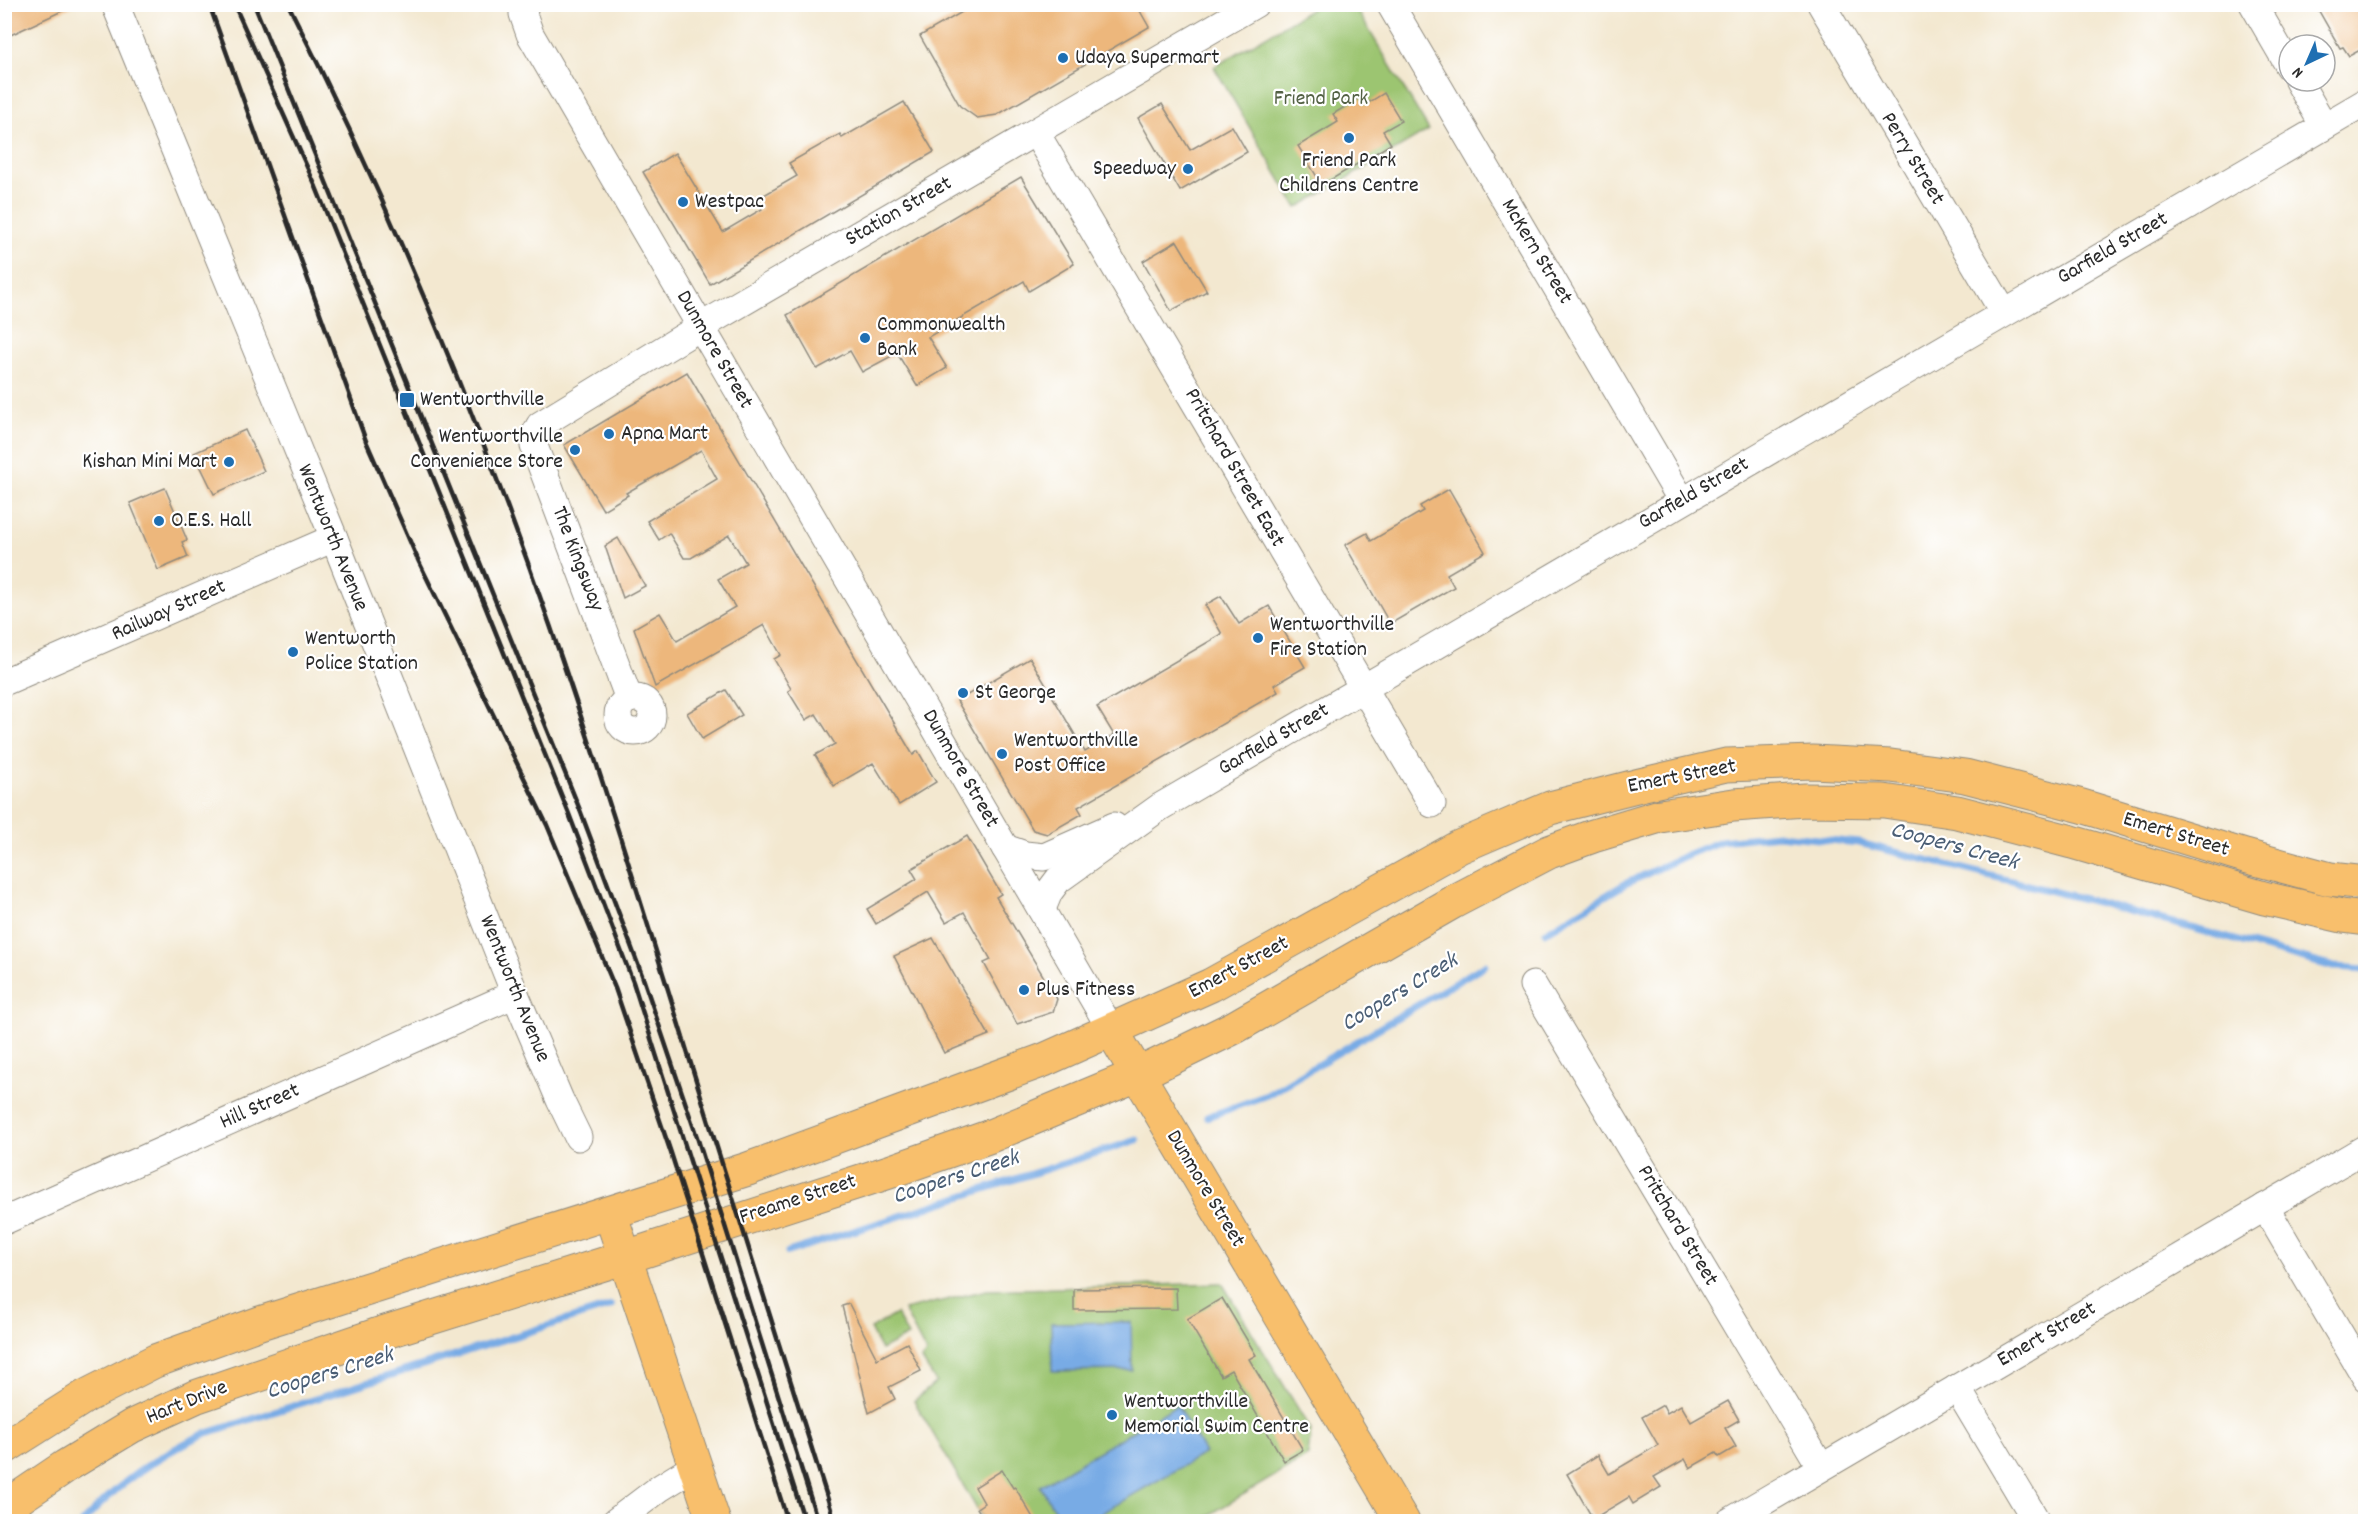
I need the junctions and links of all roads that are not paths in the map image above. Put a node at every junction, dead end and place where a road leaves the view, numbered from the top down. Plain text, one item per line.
1 (115, 4) edge
2 (1255, 4) edge
3 (1390, 4) edge
4 (1821, 4) edge
5 (2253, 4) edge
6 (524, 9) edge
7 (2277, 45) edge
8 (2305, 93) edge
9 (2366, 102) edge
10 (2324, 126) junction
11 (1036, 133) junction
12 (2004, 313) junction
13 (700, 327) junction
14 (544, 421) joint
15 (1682, 501) junction
16 (334, 538) junction
17 (4, 682) edge
18 (1363, 688) junction
19 (629, 699) dead end
20 (1432, 804) dead end
21 (1160, 807) junction
22 (1005, 848) junction
23 (2366, 883) edge
24 (1042, 909) junction
25 (2366, 919) edge
26 (1533, 985) dead end
27 (515, 994) junction
28 (1112, 1031) junction
29 (1137, 1075) junction
30 (578, 1137) dead end
31 (2366, 1148) edge
32 (2265, 1207) junction
33 (610, 1213) junction
34 (4, 1221) edge
35 (626, 1257) junction
36 (2366, 1378) edge
37 (1957, 1388) junction
38 (4, 1448) edge
39 (694, 1467) junction
40 (1821, 1467) junction
41 (4, 1508) edge
42 (615, 1521) edge
43 (714, 1521) edge
44 (1403, 1521) edge
45 (1729, 1521) edge
46 (2037, 1521) edge

1 - 16 street, Wentworth Avenue
2 - 11 street, Station Street
3 - 15 street, McKern Street
4 - 12 street, Perry Street
5 - 7 street
6 - 13 street, Dunmore Street
8 - 10 street
9 - 10 street, Garfield Street
10 - 12 street, Garfield Street
11 - 13 street, Station Street
11 - 18 street, Pritchard Street East
12 - 15 street, Garfield Street
13 - 14 street, Station Street
13 - 22 street, Dunmore Street
14 - 19 street, The Kingsway
15 - 18 street, Garfield Street
16 - 17 street, Railway Street
16 - 27 street, Wentworth Avenue
18 - 20 street, Pritchard Street East
18 - 21 street, Garfield Street
21 - 22 street
21 - 24 street, Garfield Street
22 - 24 street, Dunmore Street
23 - 28 main road, Emert Street
24 - 28 street, Dunmore Street
25 - 29 main road, Emert Street
26 - 40 street, Pritchard Street
27 - 30 street, Wentworth Avenue
27 - 34 street, Hill Street
28 - 29 main road, Dunmore Street
28 - 33 main road, Freame Street
29 - 35 main road, Freame Street
29 - 44 main road, Dunmore Street
31 - 32 street, Emert Street
32 - 36 street
32 - 37 street, Emert Street
33 - 35 main road
33 - 38 main road
35 - 39 main road
35 - 41 main road, Hart Drive
37 - 40 street, Emert Street
37 - 46 street
39 - 42 street
39 - 43 main road
40 - 45 street, Emert Street

